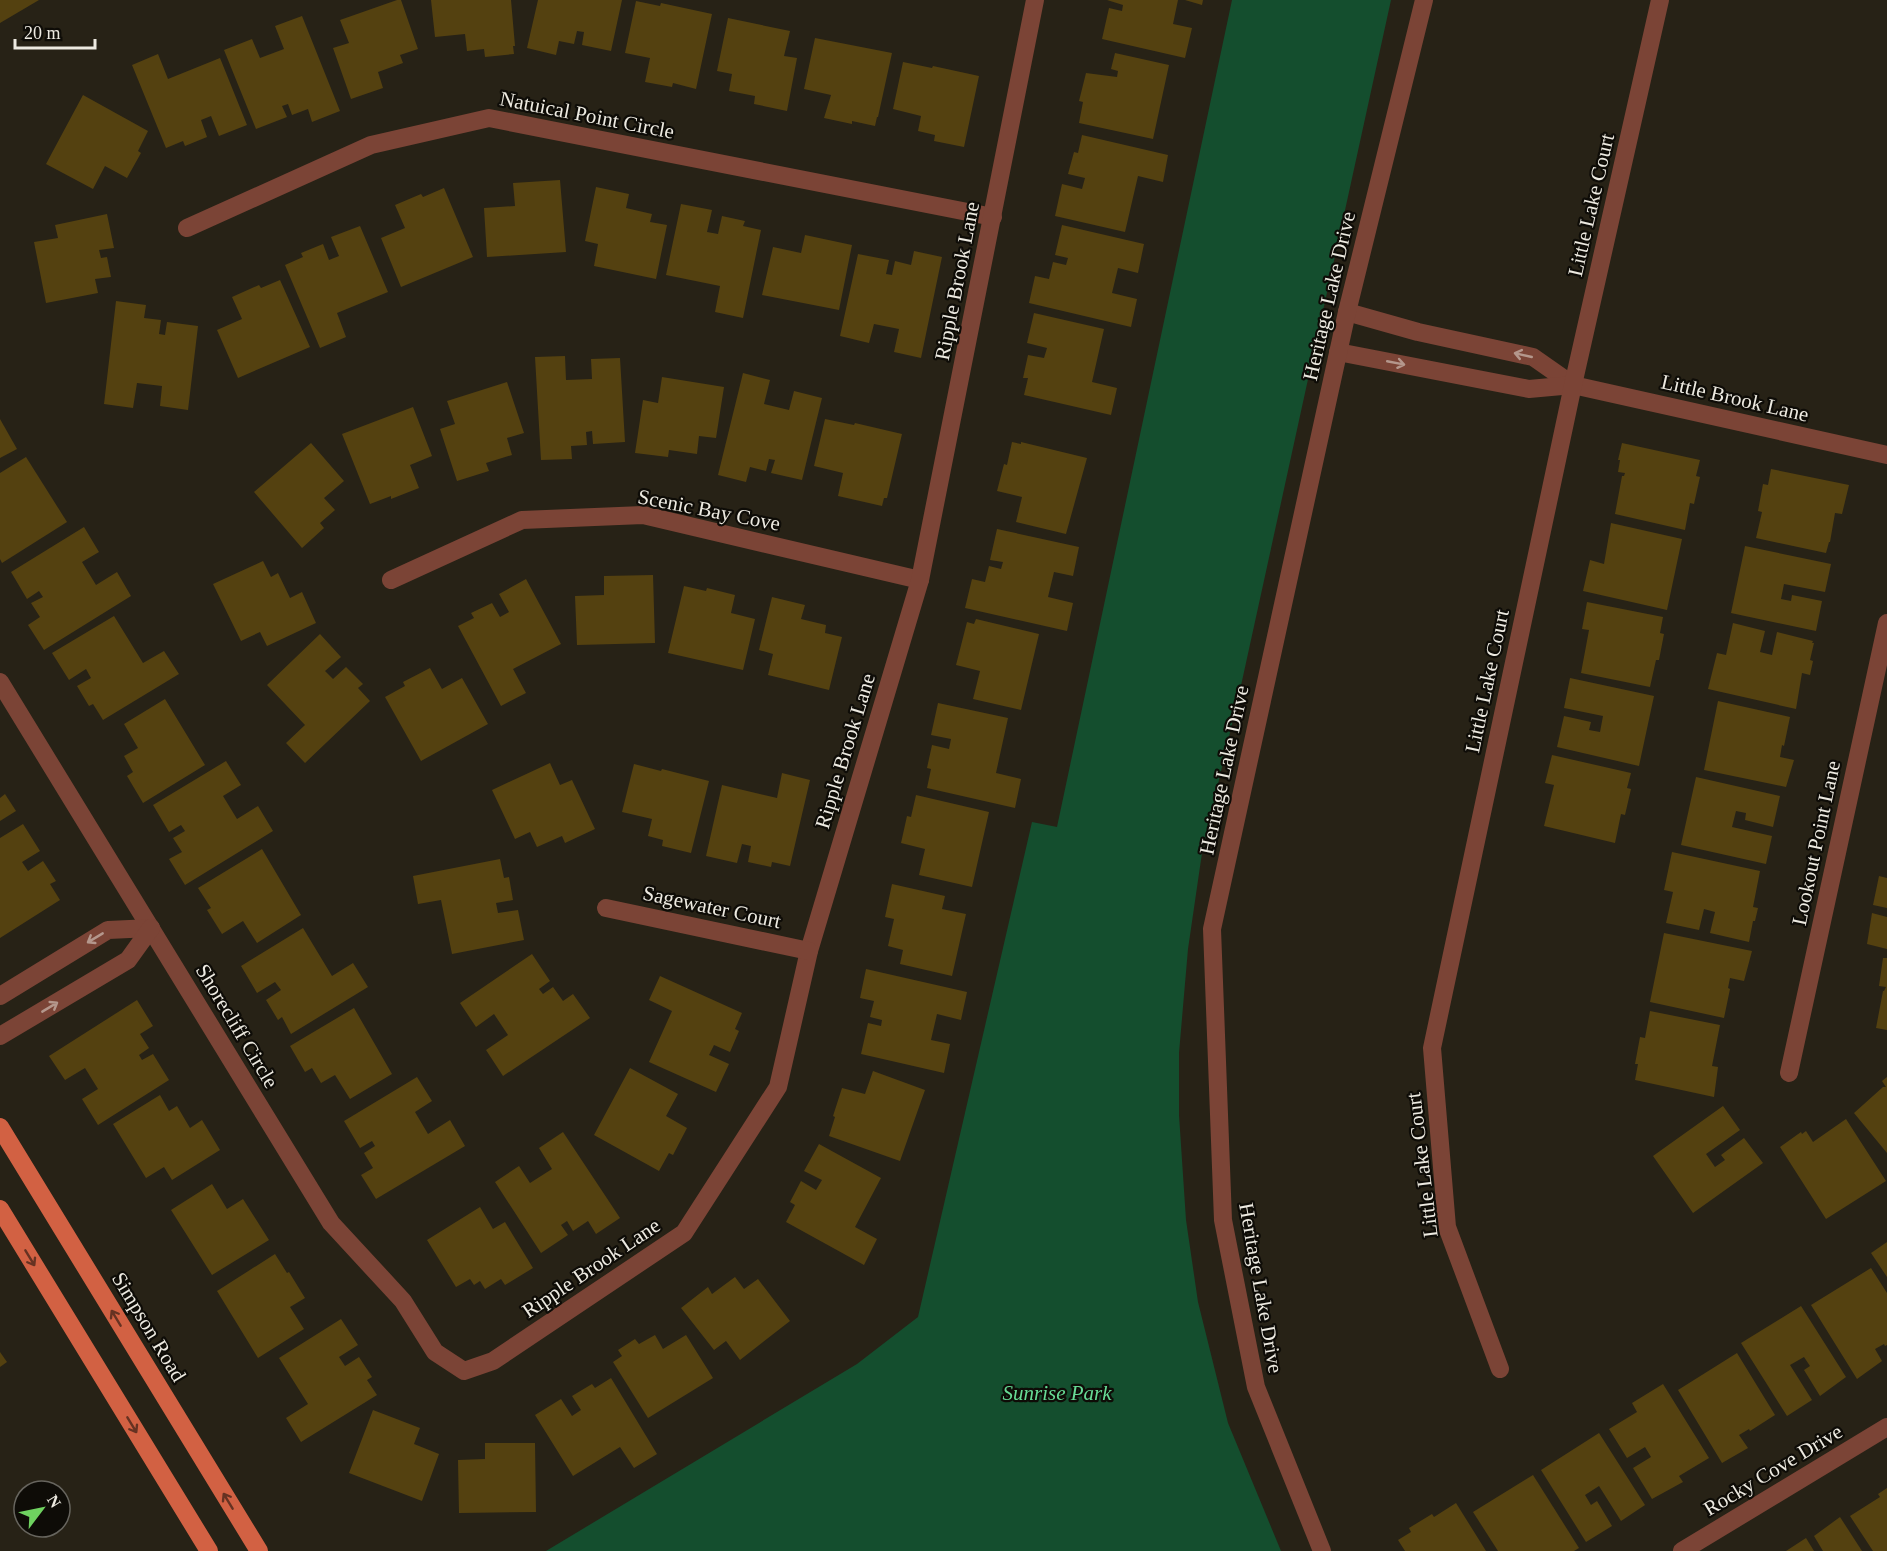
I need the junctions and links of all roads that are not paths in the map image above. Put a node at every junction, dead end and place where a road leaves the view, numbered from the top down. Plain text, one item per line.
1 (1035, 0) edge
2 (1424, 0) edge
3 (1660, 0) edge
4 (993, 217) junction
5 (187, 228) dead end
6 (1347, 312) junction
7 (1338, 352) junction
8 (1573, 385) junction
9 (1887, 455) edge
10 (391, 580) dead end
11 (920, 580) junction
12 (1887, 623) edge
13 (0, 682) edge
14 (606, 908) dead end
15 (151, 928) junction
16 (809, 951) junction
17 (0, 996) edge
18 (0, 1036) edge
19 (1789, 1073) dead end
20 (0, 1127) edge
21 (0, 1209) edge
22 (1500, 1369) dead end
23 (464, 1371) joint
24 (1887, 1426) edge
25 (209, 1551) edge
26 (259, 1551) edge
27 (1322, 1551) edge
28 (1682, 1551) edge

1 - 4 street, Ripple Brook Lane
2 - 6 street, Heritage Lake Drive
3 - 8 street, Little Lake Court
4 - 5 street, Natuical Point Circle
4 - 11 street, Ripple Brook Lane
6 - 7 street, Heritage Lake Drive
8 -> 6 street, Little Brook Lane
7 -> 8 street, Little Brook Lane
7 - 27 street, Heritage Lake Drive
8 - 9 street, Little Brook Lane
8 - 22 street, Little Lake Court
10 - 11 street, Scenic Bay Cove
11 - 16 street, Ripple Brook Lane
12 - 19 street, Lookout Point Lane
13 - 15 street, Shorecliff Circle
14 - 16 street, Sagewater Court
15 -> 17 street
18 -> 15 street
15 - 23 street, Shorecliff Circle
16 - 23 street, Ripple Brook Lane
26 -> 20 main road, Simpson Road
21 -> 25 main road
24 - 28 street, Rocky Cove Drive

